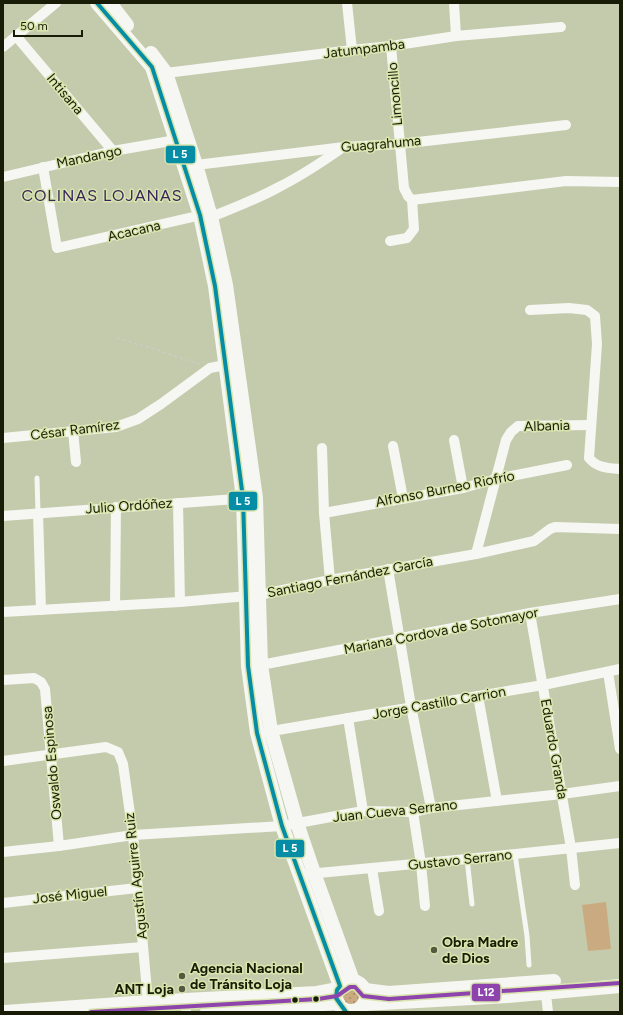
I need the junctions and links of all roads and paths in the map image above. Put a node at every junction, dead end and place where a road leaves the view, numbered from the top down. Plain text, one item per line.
1 (56, 3) edge
2 (97, 3) edge
3 (110, 3) edge
4 (347, 3) edge
5 (454, 3) edge
6 (561, 27) dead end
7 (16, 36) junction
8 (456, 36) junction
9 (391, 46) junction
10 (3, 47) edge
11 (352, 50) junction
12 (166, 73) junction
13 (566, 125) dead end
14 (176, 140) junction
15 (400, 144) junction
16 (344, 147) junction
17 (113, 152) junction
18 (196, 165) junction
19 (43, 167) junction
20 (3, 177) edge
21 (620, 182) edge
22 (412, 200) junction
23 (207, 215) junction
24 (390, 241) dead end
25 (530, 310) dead end
26 (117, 338) dead end
27 (225, 365) junction
28 (210, 368) junction
29 (591, 425) junction
30 (73, 431) junction
31 (3, 438) edge
32 (454, 440) dead end
33 (393, 446) dead end
34 (322, 448) dead end
35 (76, 462) dead end
36 (566, 465) dead end
37 (620, 469) edge
38 (37, 478) dead end
39 (496, 479) junction
40 (463, 488) junction
41 (249, 498) junction
42 (403, 498) junction
43 (178, 503) junction
44 (116, 507) junction
45 (38, 513) junction
46 (324, 513) junction
47 (3, 516) edge
48 (620, 529) edge
49 (476, 554) junction
50 (388, 569) junction
51 (330, 580) junction
52 (253, 596) junction
53 (620, 599) edge
54 (180, 602) junction
55 (115, 606) junction
56 (41, 610) junction
57 (3, 612) edge
58 (530, 613) junction
59 (400, 638) junction
60 (262, 665) junction
61 (620, 669) edge
62 (608, 672) junction
63 (3, 680) edge
64 (543, 685) junction
65 (478, 696) junction
66 (411, 706) junction
67 (348, 718) junction
68 (271, 731) junction
69 (257, 733) junction
70 (620, 749) edge
71 (50, 754) junction
72 (3, 761) edge
73 (620, 786) edge
74 (562, 794) junction
75 (497, 801) junction
76 (431, 808) junction
77 (363, 812) junction
78 (412, 812) junction
79 (297, 823) junction
80 (282, 826) junction
81 (133, 835) junction
82 (620, 843) edge
83 (59, 846) junction
84 (571, 848) junction
85 (3, 852) edge
86 (515, 854) junction
87 (467, 860) junction
88 (421, 864) junction
89 (372, 869) junction
90 (307, 874) junction
91 (575, 885) dead end
92 (137, 888) junction
93 (3, 903) edge
94 (472, 904) dead end
95 (425, 906) dead end
96 (379, 911) dead end
97 (143, 948) junction
98 (3, 958) edge
99 (529, 965) dead end
100 (620, 977) edge
101 (353, 981) junction
102 (620, 986) edge
103 (339, 987) junction
104 (545, 987) junction
105 (365, 990) junction
106 (418, 996) junction
107 (148, 1002) junction
108 (186, 1006) edge
109 (343, 1008) edge
110 (362, 1008) edge
111 (5, 1012) edge
112 (207, 1012) edge
113 (548, 1012) edge

1 - 7 street
2 - 14 main road
3 - 12 main road
4 - 11 street
5 - 8 street
6 - 8 street, Jatumpamba
7 - 10 street
7 - 17 street, Intisana
8 - 9 street, Jatumpamba
9 - 11 street, Jatumpamba
9 - 15 street, Limoncillo
11 - 12 street, Jatumpamba
12 - 18 main road
13 - 15 street, Guagrahuma
14 - 17 street, Mandango
14 - 23 main road
15 - 16 street, Guagrahuma
15 - 22 street, Limoncillo
16 - 18 street, Guagrahuma
16 - 23 street, Acacana
17 - 19 street, Mandango
18 - 23 main road
19 - 20 street, Mandango
19 - 23 street, Acacana
21 - 22 street
22 - 24 street, Limoncillo
23 - 27 main road
23 - 41 main road
25 - 29 street, Albania
26 - 28 path
27 - 28 street, César Ramírez
27 - 41 main road
28 - 30 street, César Ramírez
29 - 37 street, Albania
29 - 39 street, Albania
30 - 31 street, César Ramírez
30 - 35 street
32 - 40 street
33 - 42 street
34 - 46 street
36 - 39 street, Alfonso Burneo Riofrío
38 - 45 lane
39 - 40 street, Alfonso Burneo Riofrío
39 - 49 street, Albania
40 - 42 street, Alfonso Burneo Riofrío
41 - 43 street, Julio Ordóñez
41 - 52 main road
42 - 46 street, Alfonso Burneo Riofrío
43 - 44 street, Julio Ordóñez
43 - 54 street
44 - 45 street, Julio Ordóñez
44 - 55 street
45 - 47 street, Julio Ordóñez
45 - 56 street
46 - 51 street
48 - 49 street, Santiago Fernández García
49 - 50 street, Santiago Fernández García
50 - 51 street, Santiago Fernández García
50 - 59 street
51 - 52 street, Santiago Fernández García
52 - 54 street, Santiago Fernández García
52 - 60 main road
52 - 69 main road
53 - 58 street, Mariana Cordova de Sotomayor
54 - 55 street, Santiago Fernández García
55 - 56 street, Santiago Fernández García
56 - 57 street, Santiago Fernández García
58 - 59 street, Mariana Cordova de Sotomayor
58 - 64 street, Eduardo Granda
59 - 60 street, Mariana Cordova de Sotomayor
59 - 66 street
60 - 68 main road
61 - 62 street, Jorge Castillo Carrion
62 - 64 street, Jorge Castillo Carrion
62 - 70 street
63 - 71 street, Oswaldo Espinosa
64 - 65 street, Jorge Castillo Carrion
64 - 74 street, Eduardo Granda
65 - 66 street, Jorge Castillo Carrion
65 - 75 street
66 - 67 street, Jorge Castillo Carrion
66 - 76 street
67 - 68 street, Jorge Castillo Carrion
67 - 77 street
68 - 69 street, Jorge Castillo Carrion
68 - 79 main road
69 - 80 main road
71 - 72 street
71 - 81 street, Agustín Aguirre Ruiz
71 - 83 street, Oswaldo Espinosa
73 - 74 street, Juan Cueva Serrano
74 - 75 street, Juan Cueva Serrano
74 - 84 street, Eduardo Granda
75 - 76 street, Juan Cueva Serrano
76 - 78 street, Juan Cueva Serrano
77 - 78 street, Juan Cueva Serrano
77 - 79 street, Juan Cueva Serrano
78 - 88 street
79 - 80 street, Juan Cueva Serrano
79 - 90 main road
80 - 81 street, Juan Cueva Serrano
80 - 90 main road
81 - 83 street, Juan Cueva Serrano
81 - 92 street, Agustín Aguirre Ruiz
82 - 84 street, Gustavo Serrano
83 - 85 street, Juan Cueva Serrano
84 - 86 street, Gustavo Serrano
84 - 91 street, Eduardo Granda
86 - 87 street, Gustavo Serrano
86 - 99 lane
87 - 88 street, Gustavo Serrano
87 - 94 lane
88 - 89 street, Gustavo Serrano
88 - 95 street
89 - 90 street, Gustavo Serrano
89 - 96 street
90 - 101 main road
90 - 103 main road
92 - 93 street, José Miguel
92 - 97 street, Agustín Aguirre Ruiz
97 - 98 street
97 - 107 street, Agustín Aguirre Ruiz
100 - 104 main road
101 - 103 main road
101 - 105 main road
102 - 104 main road
103 - 108 main road
103 - 109 main road
104 - 106 main road
104 - 113 street
105 - 106 main road
105 - 110 main road
106 - 110 main road
107 - 108 main road
107 - 111 main road
109 - 110 main road
109 - 112 main road

